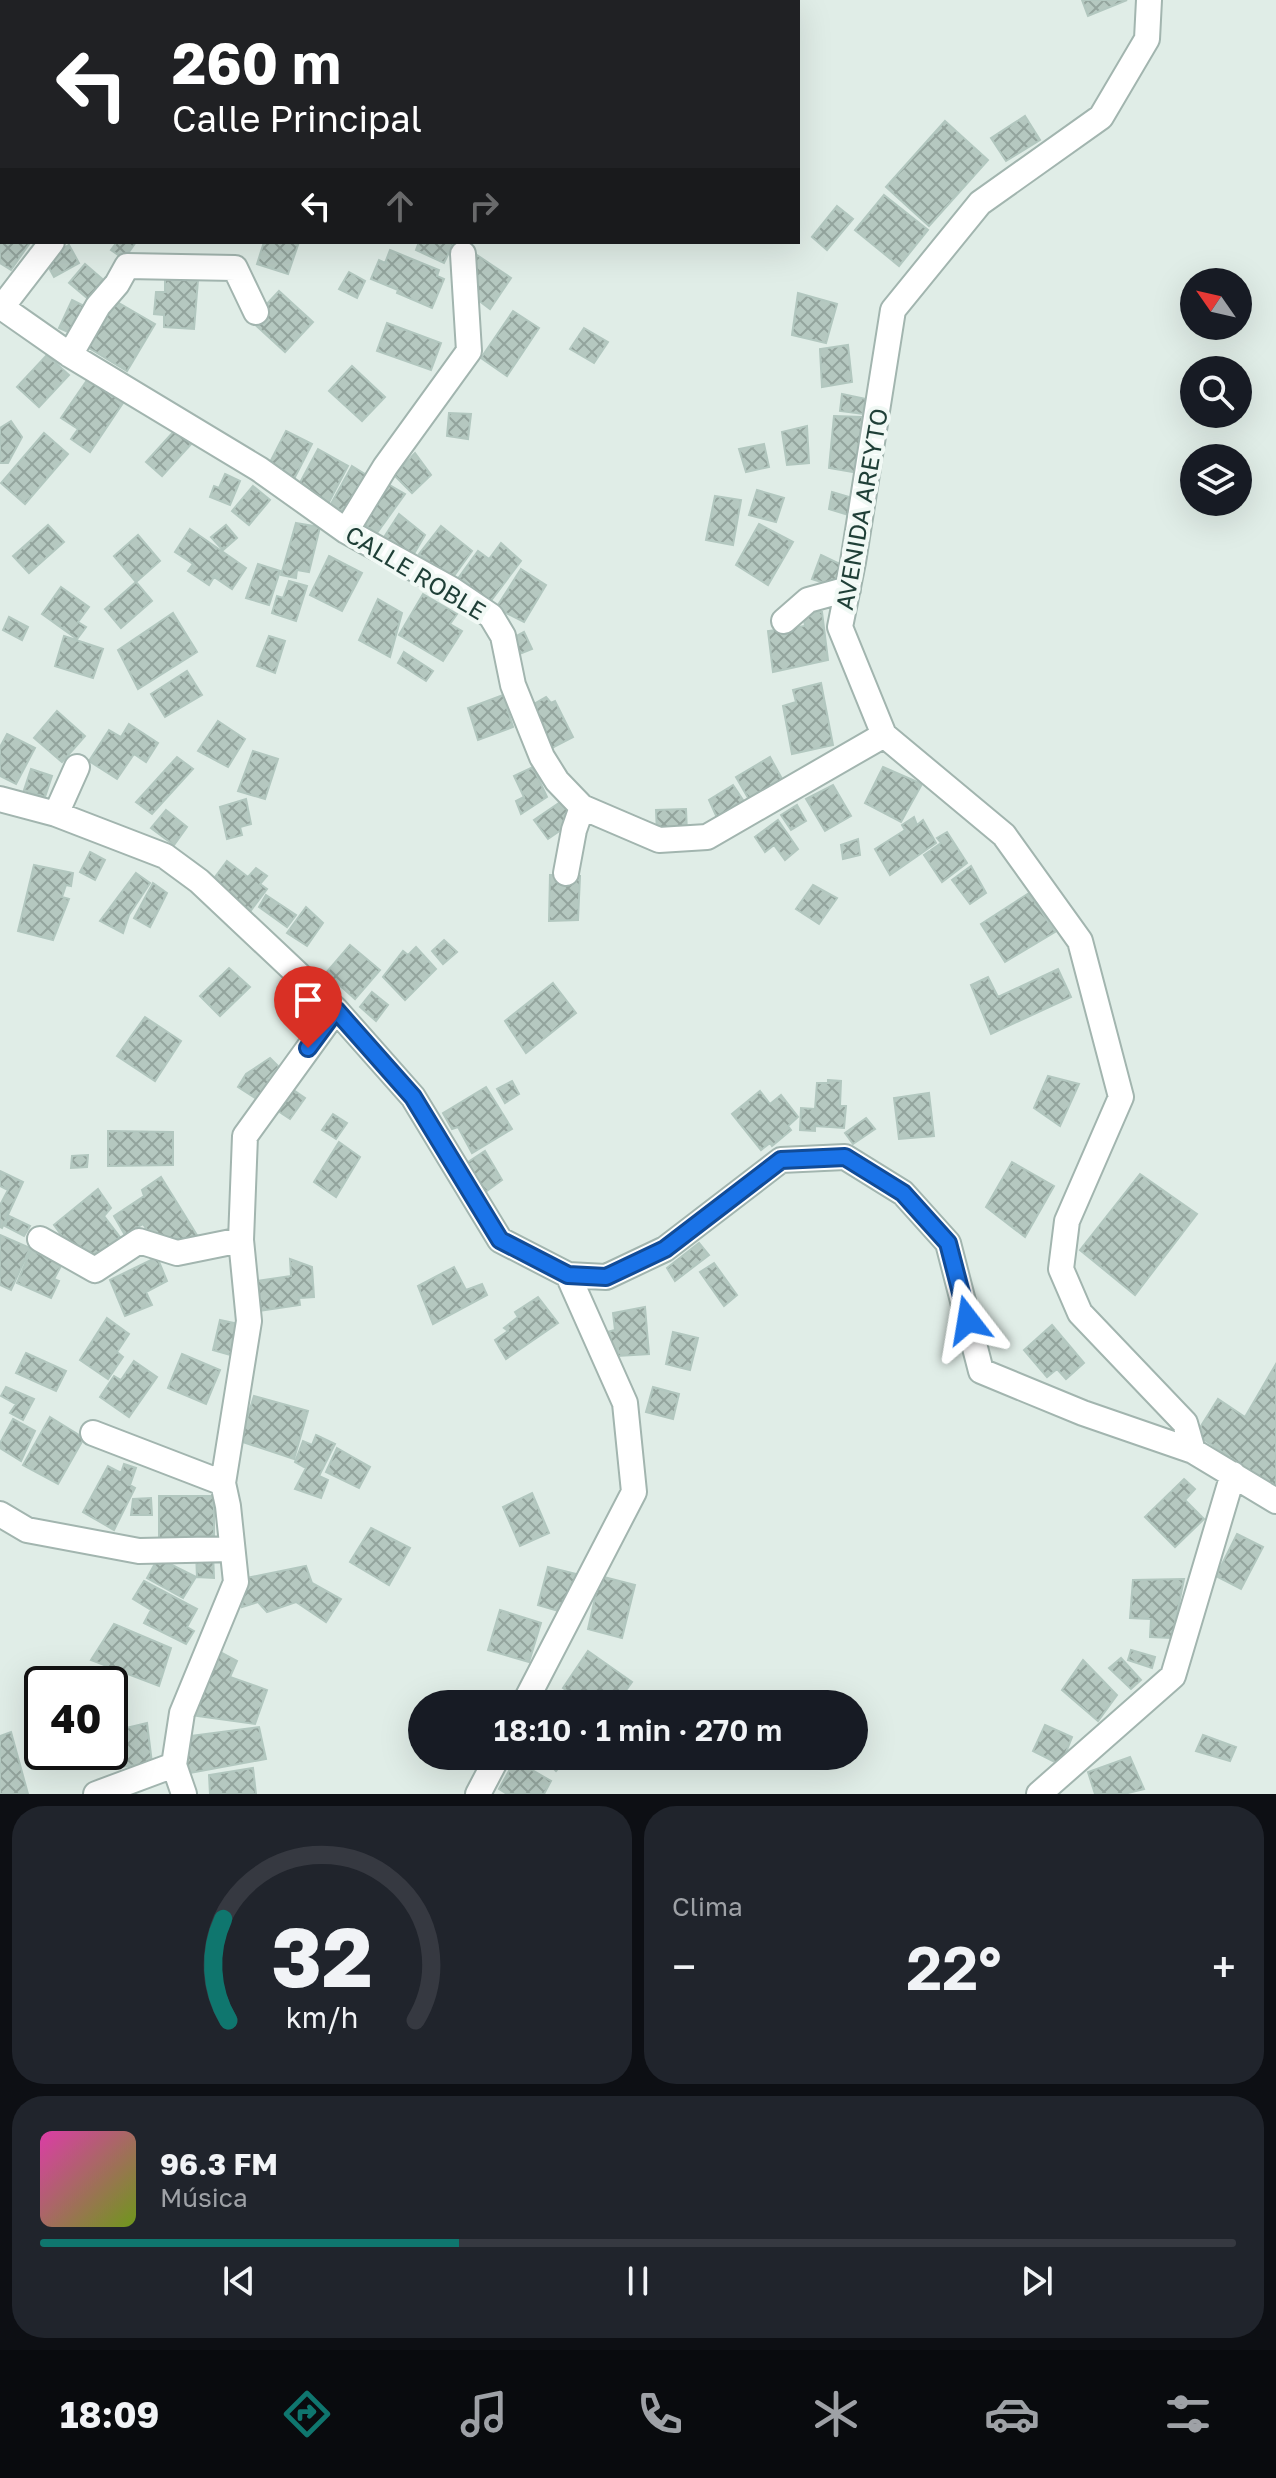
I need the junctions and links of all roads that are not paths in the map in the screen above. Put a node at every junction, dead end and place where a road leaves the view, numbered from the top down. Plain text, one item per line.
1 (1149, 0) edge
2 (50, 244) edge
3 (463, 254) dead end
4 (1, 306) edge
5 (256, 312) dead end
6 (70, 355) junction
7 (346, 531) junction
8 (848, 589) junction
9 (784, 621) dead end
10 (884, 735) junction
11 (77, 767) dead end
12 (0, 799) edge
13 (582, 807) junction
14 (56, 814) junction
15 (566, 873) dead end
16 (336, 1010) junction
17 (40, 1239) dead end
18 (241, 1240) junction
19 (568, 1275) junction
20 (93, 1433) dead end
21 (1193, 1451) junction
22 (1233, 1474) junction
23 (223, 1483) junction
24 (1276, 1501) edge
25 (0, 1514) edge
26 (232, 1549) junction
27 (531, 1690) edge
28 (174, 1765) junction
29 (491, 1770) edge
30 (96, 1794) edge
31 (184, 1794) edge
32 (478, 1794) edge
33 (1039, 1794) edge

1 - 8 street, AVENIDA AREYTO
2 - 4 street
3 - 7 street
4 - 6 street, CALLE ROBLE
5 - 6 street
6 - 7 street, CALLE ROBLE
7 - 13 street, CALLE ROBLE
8 - 9 street
8 - 10 street, AVENIDA AREYTO
10 - 13 street, CALLE ROBLE
10 - 21 street, AVENIDA AREYTO
11 - 14 street
12 - 14 street
13 - 15 street
14 - 16 street
16 - 18 street
16 - 19 street
17 - 18 street
18 - 23 street
19 - 21 street
19 - 27 street
20 - 23 street
21 - 22 street
22 - 24 street
22 - 33 street
23 - 26 street
25 - 26 street
26 - 28 street
28 - 30 street
28 - 31 street
29 - 32 street

